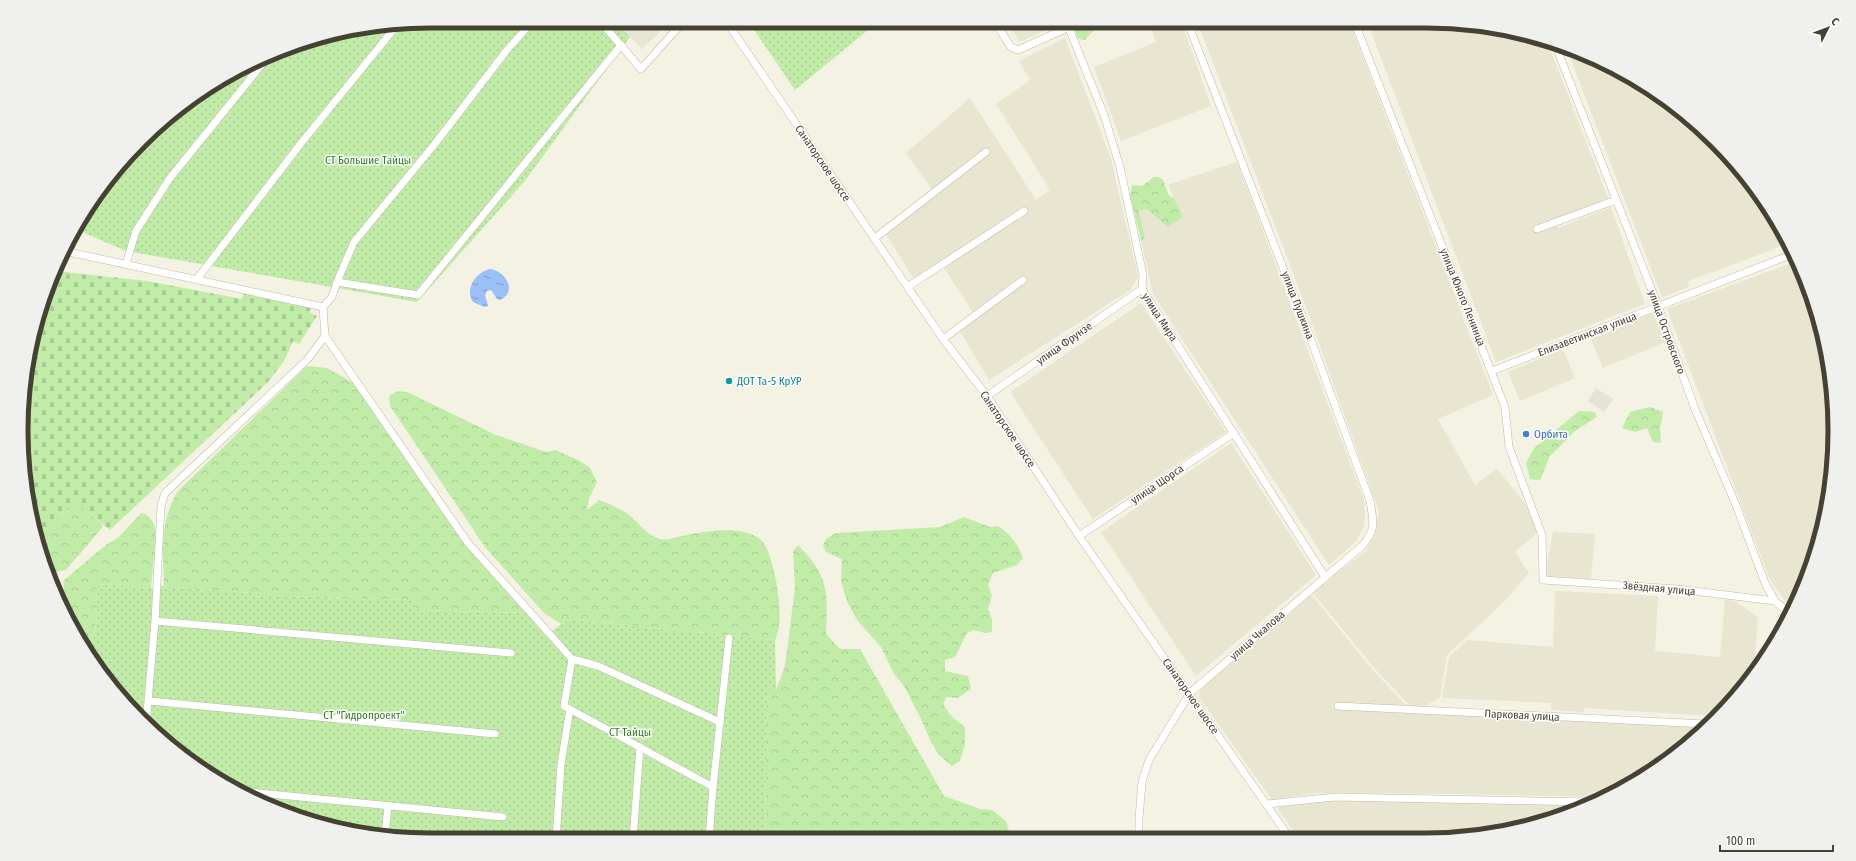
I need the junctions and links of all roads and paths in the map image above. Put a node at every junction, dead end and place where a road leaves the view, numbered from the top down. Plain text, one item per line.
1 (527, 28) edge
2 (606, 28) edge
3 (678, 28) edge
4 (731, 28) edge
5 (999, 28) edge
6 (1060, 28) edge
7 (1070, 28) edge
8 (1190, 28) edge
9 (1357, 28) edge
10 (393, 30) edge
11 (620, 44) junction
12 (1557, 50) edge
13 (261, 66) edge
14 (986, 152) dead end
15 (1616, 200) junction
16 (1024, 211) dead end
17 (1537, 229) dead end
18 (875, 238) junction
19 (70, 252) edge
20 (1788, 256) edge
21 (126, 264) junction
22 (197, 279) junction
23 (1023, 280) dead end
24 (337, 282) junction
25 (909, 286) junction
26 (1142, 289) junction
27 (1658, 306) junction
28 (323, 307) junction
29 (325, 336) junction
30 (943, 338) junction
31 (1492, 371) junction
32 (987, 396) junction
33 (1234, 433) junction
34 (1079, 536) junction
35 (1325, 577) junction
36 (1543, 580) joint
37 (1774, 601) junction
38 (1785, 610) edge
39 (155, 621) junction
40 (729, 638) dead end
41 (511, 653) dead end
42 (572, 659) junction
43 (1190, 693) junction
44 (149, 701) junction
45 (1338, 706) dead end
46 (570, 709) junction
47 (147, 716) edge
48 (720, 722) junction
49 (1701, 724) edge
50 (494, 734) dead end
51 (640, 747) junction
52 (712, 787) junction
53 (256, 793) edge
54 (1581, 802) edge
55 (1268, 804) junction
56 (388, 806) junction
57 (503, 817) dead end
58 (386, 831) edge
59 (556, 833) edge
60 (633, 833) edge
61 (709, 833) edge
62 (1139, 833) edge
63 (1286, 833) edge

1 - 24 street
2 - 11 street
3 - 11 street
4 - 18 street, Санаторское шоссе
5 - 6 street
7 - 26 street, улица Мира
8 - 35 street, улица Пушкина
9 - 31 street, улица Юного Ленинца
10 - 22 street
11 - 24 street
12 - 15 street, улица Островского
13 - 21 street
14 - 18 street
15 - 17 street
15 - 27 street, улица Островского
16 - 25 street
18 - 25 street, Санаторское шоссе
19 - 21 street
20 - 27 street, Елизаветинская улица
21 - 22 street
22 - 28 street
23 - 30 street
24 - 28 street
25 - 30 street, Санаторское шоссе
26 - 32 street, улица Фрунзе
26 - 33 street, улица Мира
27 - 31 street, Елизаветинская улица
27 - 37 street, улица Островского
28 - 29 street
29 - 39 street
29 - 42 street
30 - 32 street, Санаторское шоссе
31 - 36 street, улица Юного Ленинца
32 - 34 street, Санаторское шоссе
33 - 34 street, улица Щорса
33 - 35 street, улица Мира
34 - 43 street, Санаторское шоссе
35 - 43 street, улица Чкалова
36 - 37 street, Звёздная улица
37 - 38 street, улица Островского
39 - 41 street
39 - 44 street
40 - 48 street
42 - 46 street
42 - 48 street
43 - 55 street, Санаторское шоссе
43 - 62 street, улица Чкалова
44 - 47 street
44 - 50 street
45 - 49 street, Парковая улица
46 - 51 street
46 - 59 street
48 - 52 street
51 - 52 street
51 - 60 street
52 - 61 street
53 - 56 street
54 - 55 street
55 - 63 street, Санаторское шоссе
56 - 57 street
56 - 58 street

